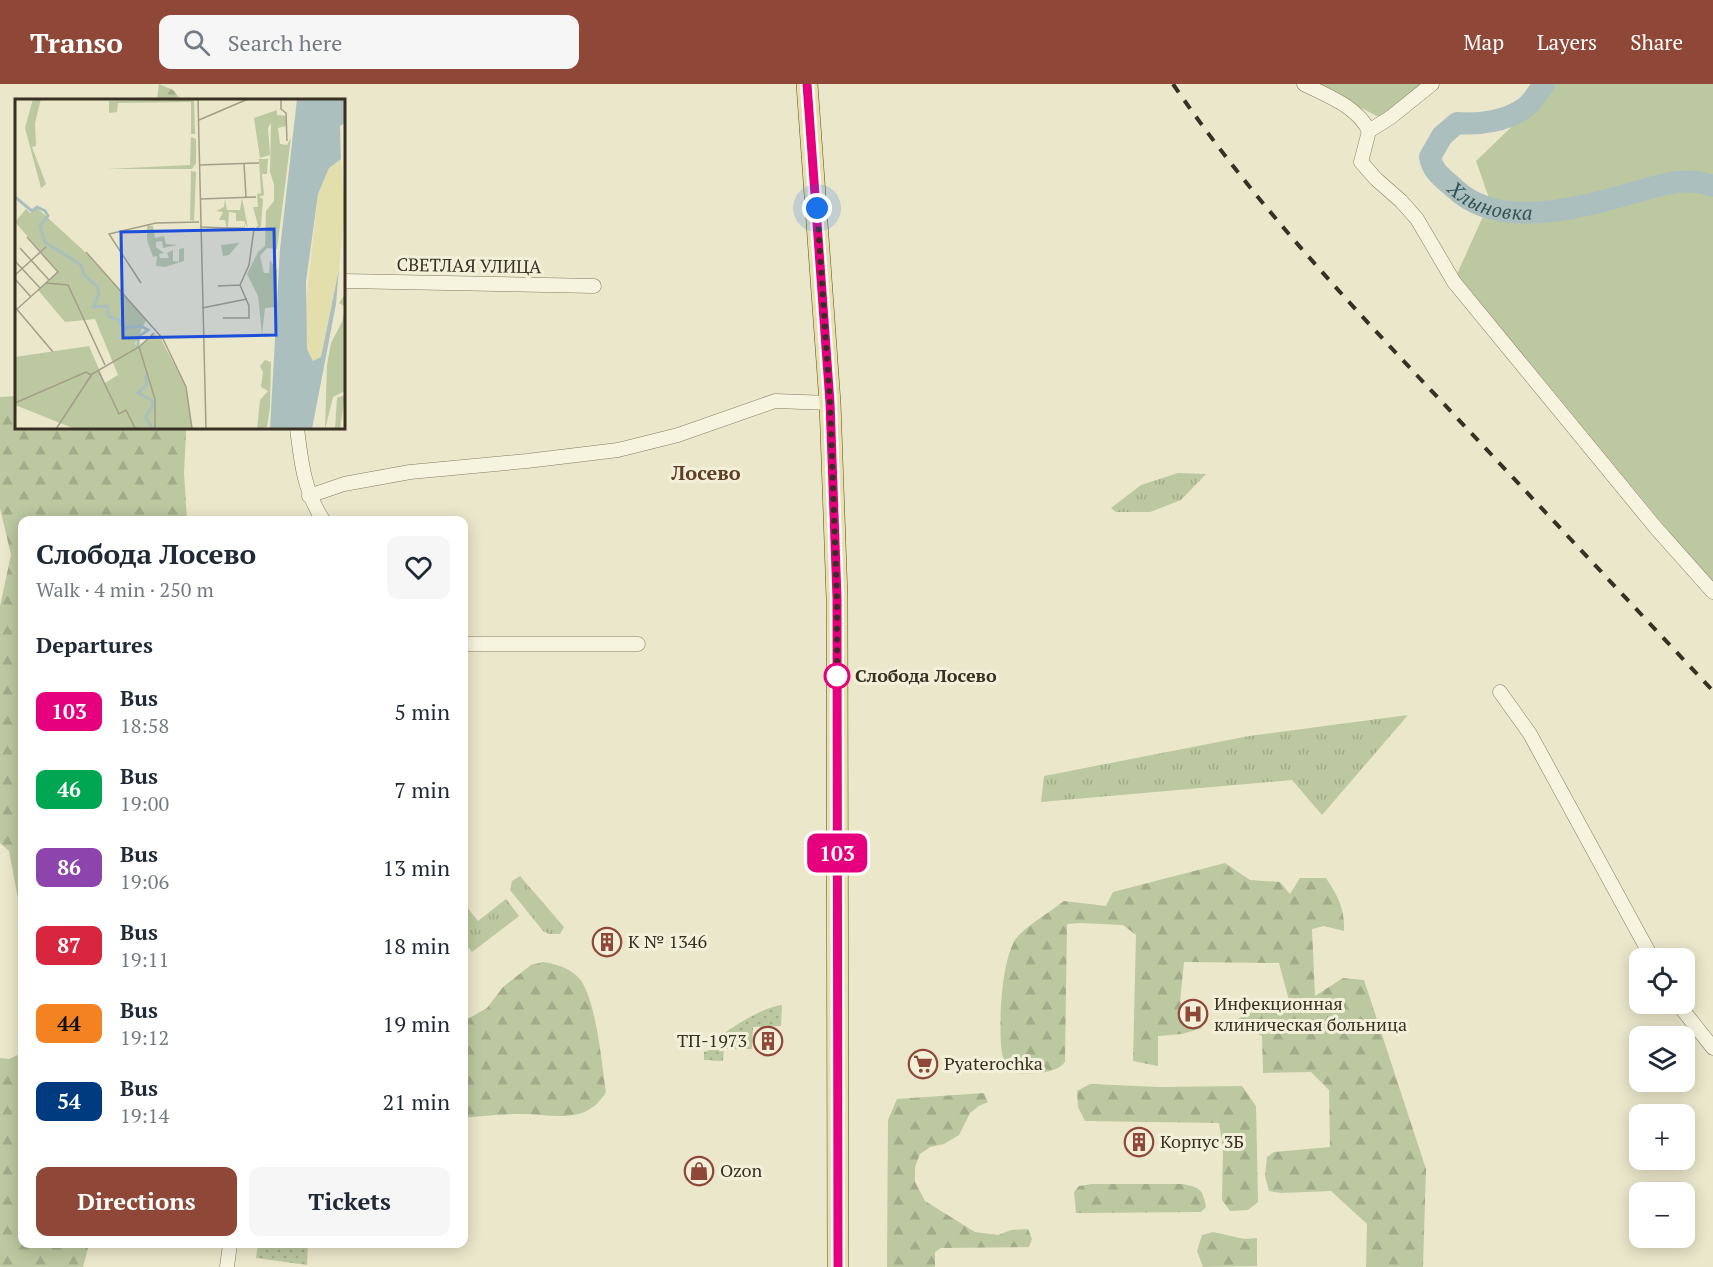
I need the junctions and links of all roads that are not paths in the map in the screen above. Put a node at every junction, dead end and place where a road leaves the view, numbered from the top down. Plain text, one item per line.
1 (807, 84) edge
2 (1304, 84) edge
3 (1432, 84) edge
4 (1369, 131) junction
5 (345, 281) edge
6 (594, 286) dead end
7 (830, 403) junction
8 (297, 429) edge
9 (309, 496) junction
10 (321, 516) edge
11 (1713, 591) edge
12 (468, 644) edge
13 (638, 644) dead end
14 (1500, 692) dead end
15 (1647, 948) edge
16 (1686, 1014) edge
17 (1713, 1048) edge
18 (229, 1248) edge
19 (838, 1259) edge
20 (227, 1267) edge

1 - 7 main road
2 - 4 street
3 - 4 street
4 - 11 street
5 - 6 street, СВЕТЛАЯ УЛИЦА
7 - 9 street
7 - 19 main road
8 - 9 street
9 - 10 street
12 - 13 street
14 - 15 street
16 - 17 street
18 - 20 street

